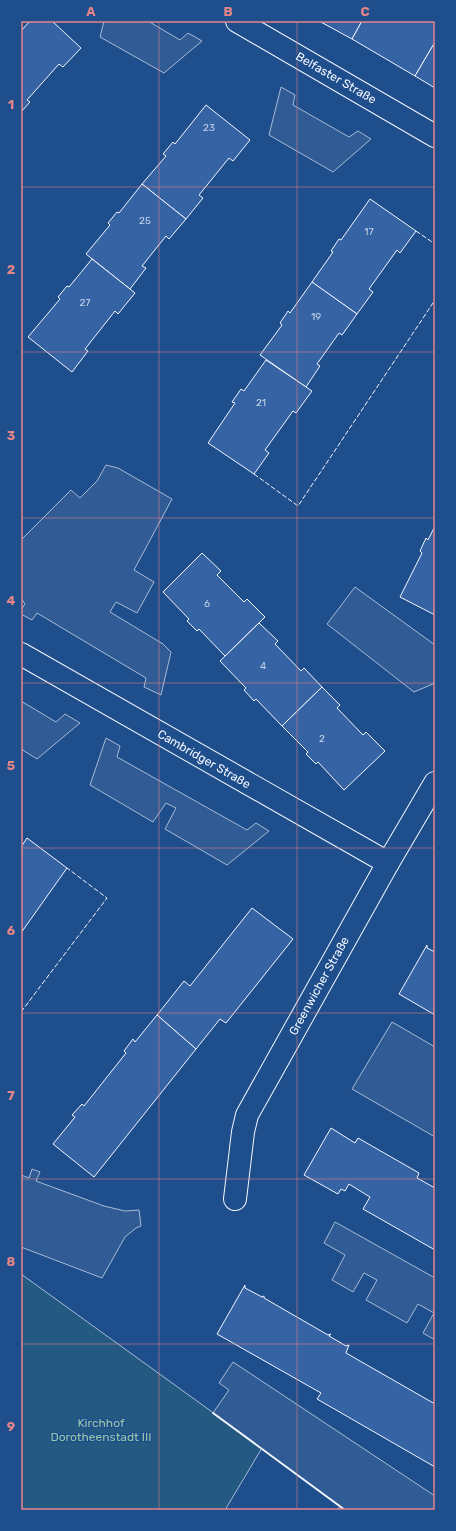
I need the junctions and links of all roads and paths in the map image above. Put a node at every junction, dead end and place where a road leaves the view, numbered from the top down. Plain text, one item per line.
1 (236, 21) edge
2 (435, 136) edge
3 (21, 654) edge
4 (435, 783) edge
5 (388, 863) junction
6 (234, 1199) dead end

1 - 2 street, Belfaster Straße
3 - 5 street, Cambridger Straße
4 - 5 street, Greenwicher Straße
5 - 6 street, Greenwicher Straße

